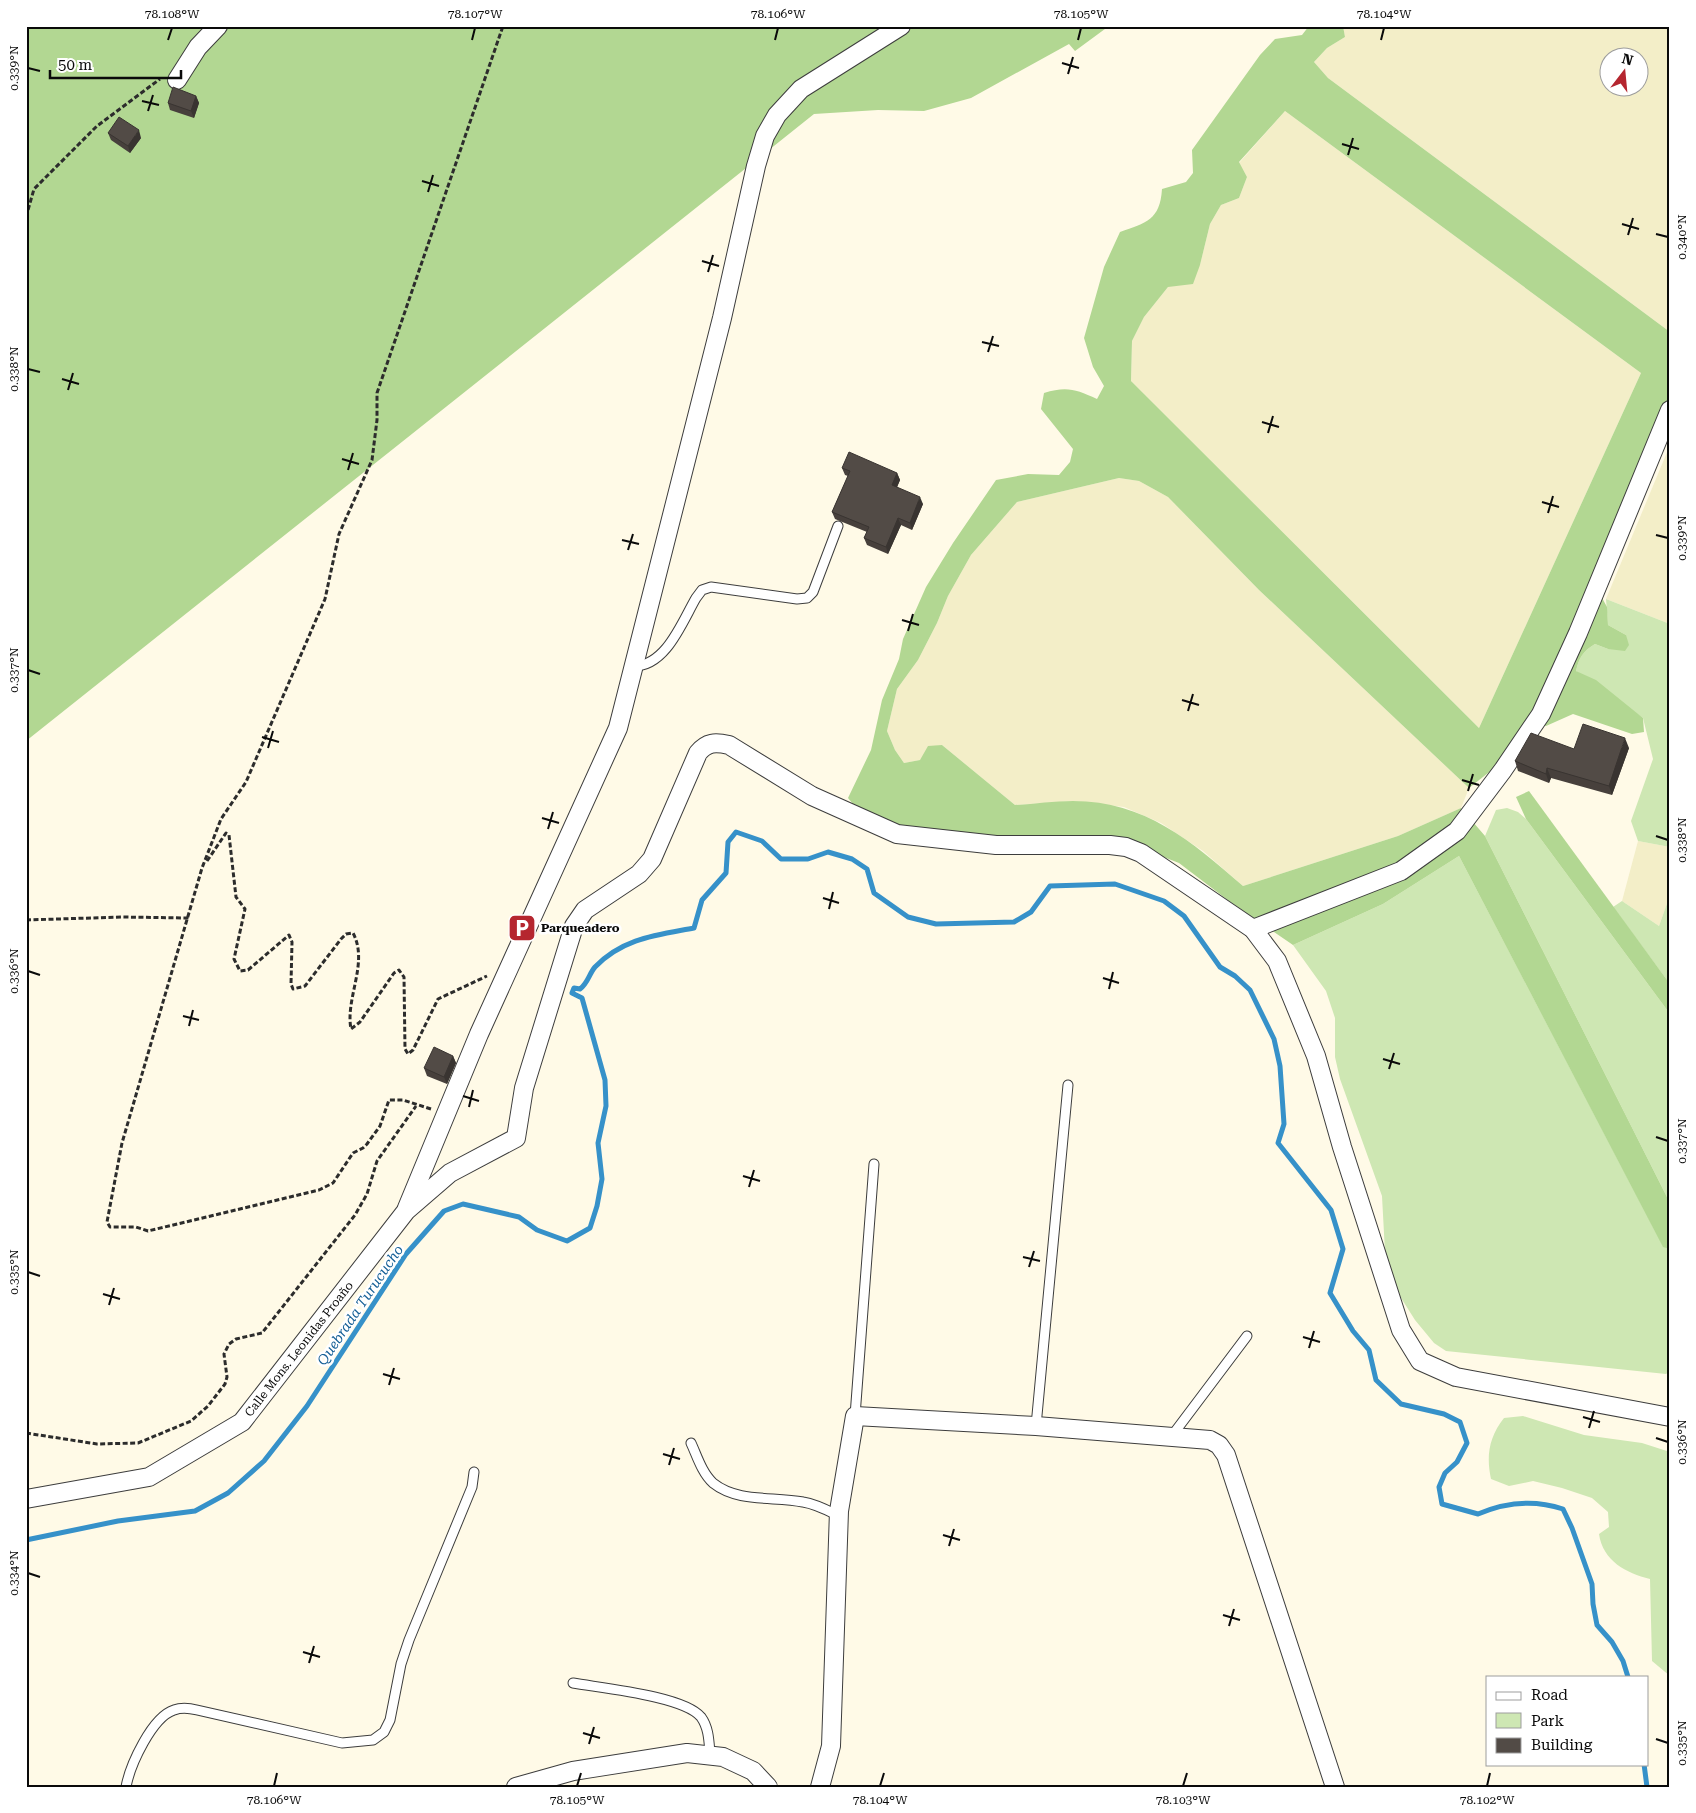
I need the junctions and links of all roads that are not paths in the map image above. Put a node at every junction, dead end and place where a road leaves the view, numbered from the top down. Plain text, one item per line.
1 (218, 26) edge
2 (901, 26) edge
3 (172, 77) road end
4 (1670, 410) edge
5 (838, 526) dead end
6 (634, 666) junction
7 (1253, 929) junction
8 (1068, 1085) dead end
9 (874, 1164) dead end
10 (406, 1210) junction
11 (1247, 1336) dead end
12 (855, 1416) junction
13 (1670, 1417) edge
14 (1036, 1426) junction
15 (1171, 1437) junction
16 (691, 1443) dead end
17 (474, 1472) dead end
18 (26, 1499) edge
19 (839, 1516) junction
20 (572, 1683) dead end
21 (710, 1754) junction
22 (126, 1787) edge
23 (516, 1787) edge
24 (768, 1787) edge
25 (820, 1787) edge
26 (1335, 1787) edge

1 - 3 street
2 - 6 street
4 - 7 street
5 - 6 lane
6 - 10 street
7 - 10 street
7 - 13 street
8 - 14 lane
9 - 12 lane
10 - 18 street, Calle Mons. Leonidas Proaño
11 - 15 lane
12 - 14 street
12 - 19 street
14 - 15 street
15 - 26 street
16 - 19 lane
17 - 22 lane
19 - 25 street
20 - 21 lane
21 - 23 street
21 - 24 street

